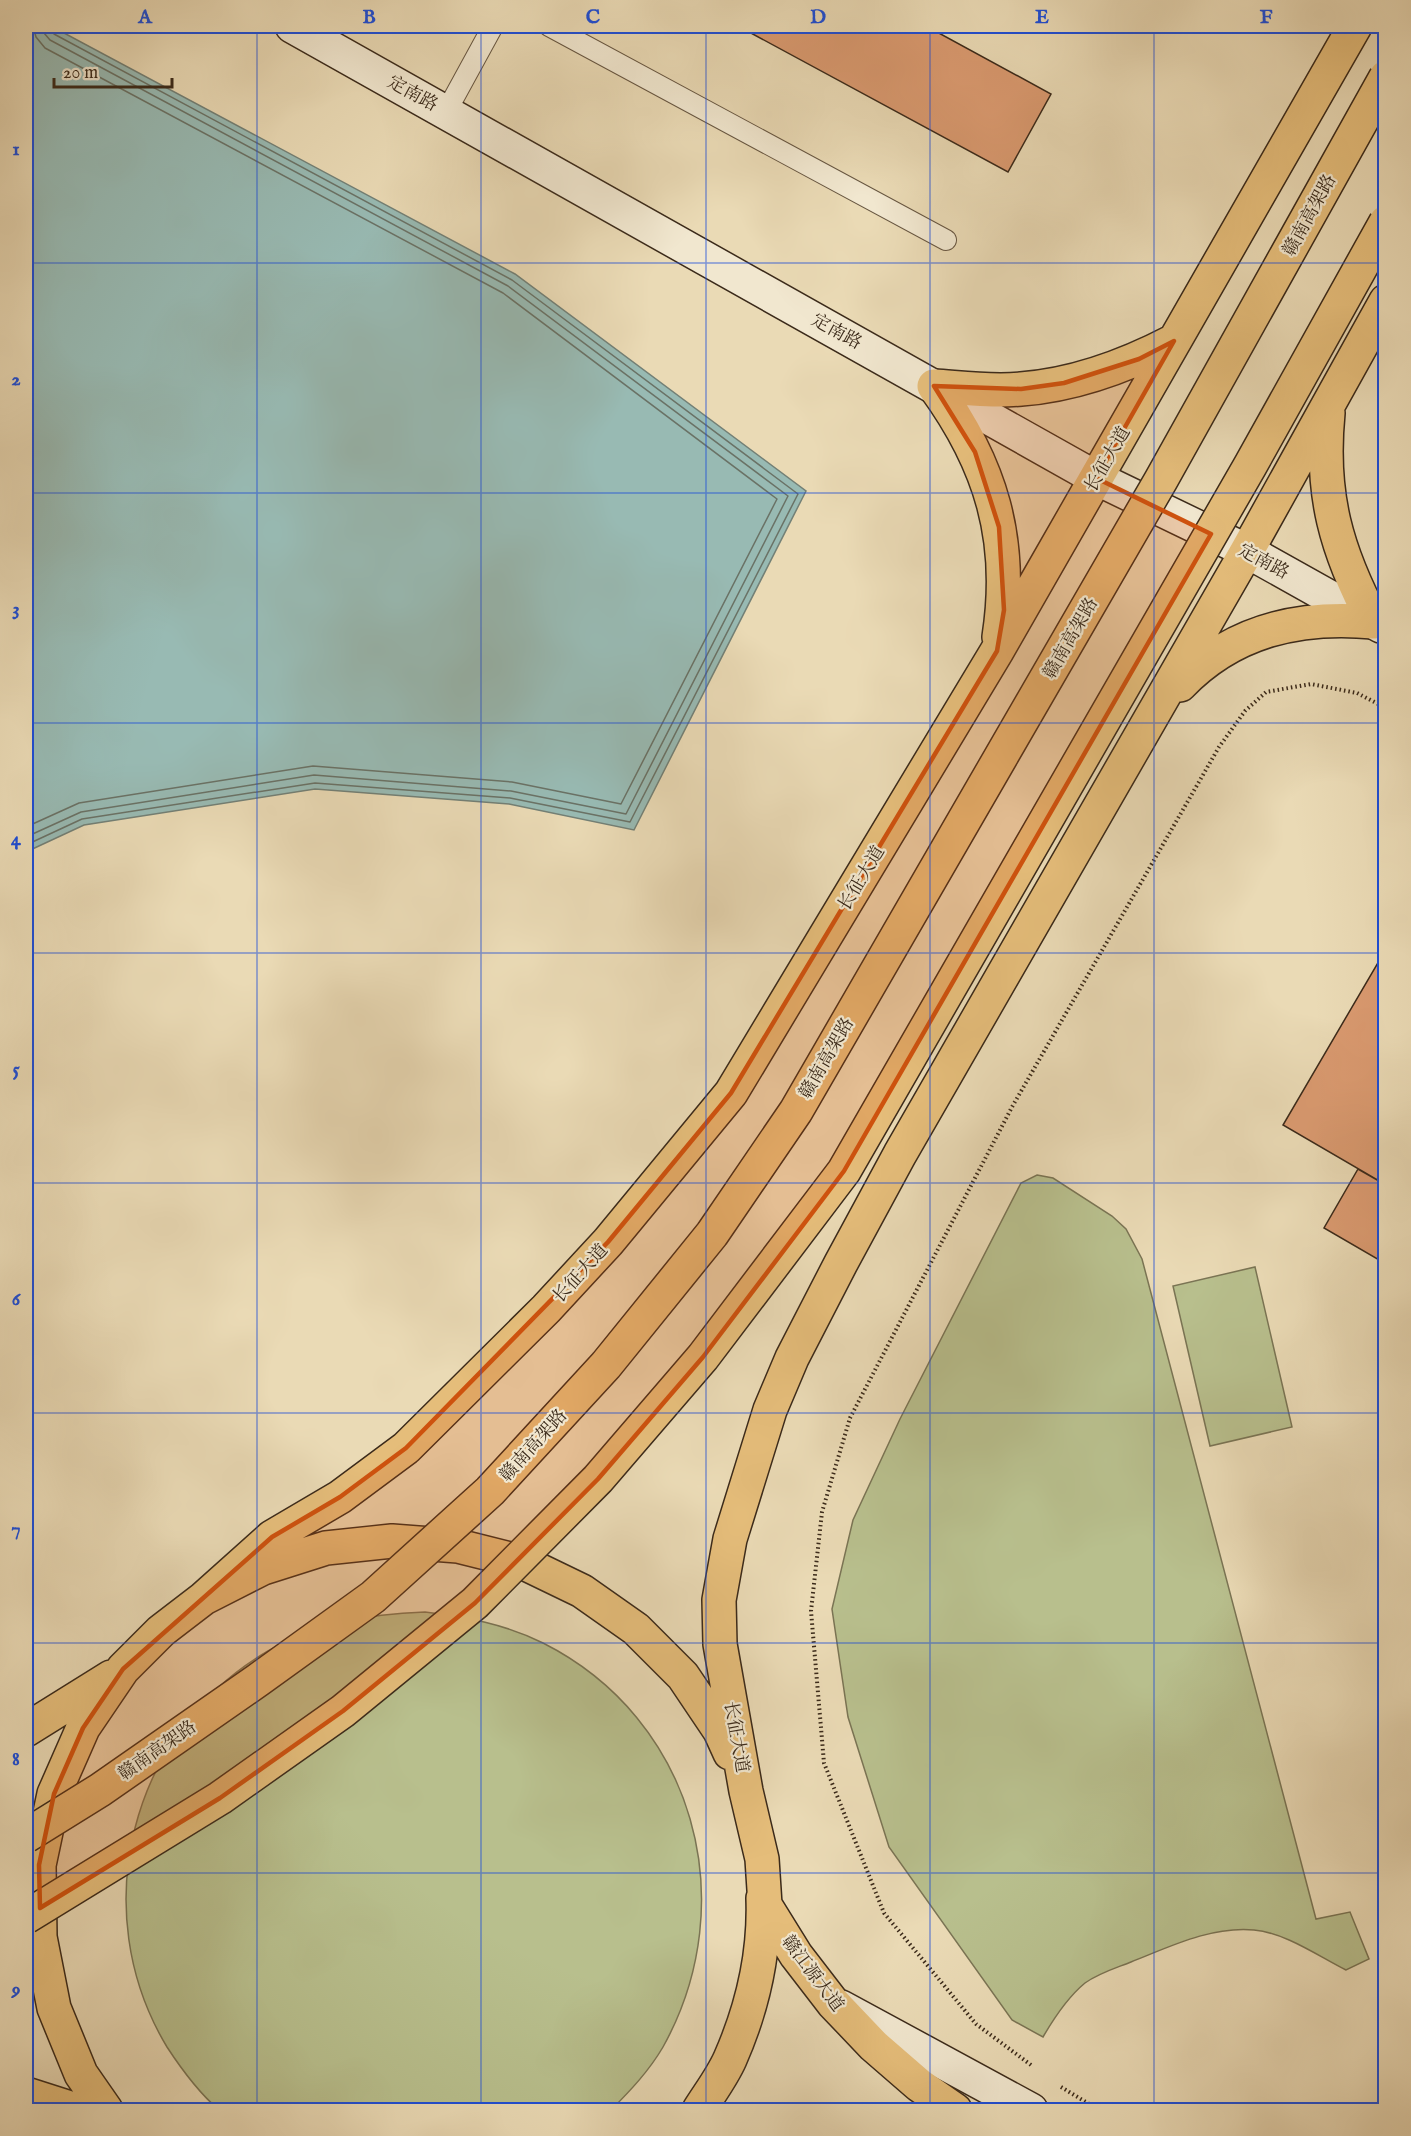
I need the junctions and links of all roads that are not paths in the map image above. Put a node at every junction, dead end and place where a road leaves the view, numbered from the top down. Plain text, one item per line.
1 (292, 26) edge
2 (493, 26) edge
3 (549, 26) edge
4 (1355, 26) edge
5 (1386, 77) edge
6 (446, 112) junction
7 (1386, 222) edge
8 (946, 240) dead end
9 (1386, 301) edge
10 (1174, 341) junction
11 (934, 386) junction
12 (1329, 404) junction
13 (1096, 478) junction
14 (1247, 551) junction
15 (1380, 625) edge
16 (997, 651) junction
17 (1149, 723) junction
18 (204, 1598) junction
19 (123, 1669) junction
20 (26, 1730) edge
21 (746, 1791) junction
22 (26, 1836) edge
23 (762, 1859) junction
24 (26, 1917) edge
25 (833, 2002) junction
26 (26, 2094) edge
27 (76, 2110) edge
28 (106, 2110) edge
29 (699, 2110) edge
30 (955, 2110) edge
31 (1031, 2110) edge

1 - 6 street, 定南路
2 - 6 lane
3 - 8 lane
4 - 10 main road, 长征大道
5 - 22 main road, 赣南高架路, bridge
6 - 11 street, 定南路
7 - 24 main road, bridge
9 - 12 main road, 长征大道
10 - 11 main road
10 - 13 main road, 长征大道
11 - 13 street, 定南路
11 - 16 main road
12 - 14 main road, 长征大道
12 - 15 main road
13 - 14 street, 定南路
13 - 16 main road, 长征大道
14 - 15 street, 定南路
14 - 17 main road, 长征大道
15 - 17 main road
16 - 18 main road, 长征大道
17 - 21 main road, 长征大道
18 - 19 main road
18 - 21 main road
19 - 20 main road
19 - 28 main road
21 - 23 main road, 赣江源大道
23 - 25 main road, 赣江源大道
23 - 29 main road
25 - 30 main road, 赣江源大道
25 - 31 street
26 - 27 main road

